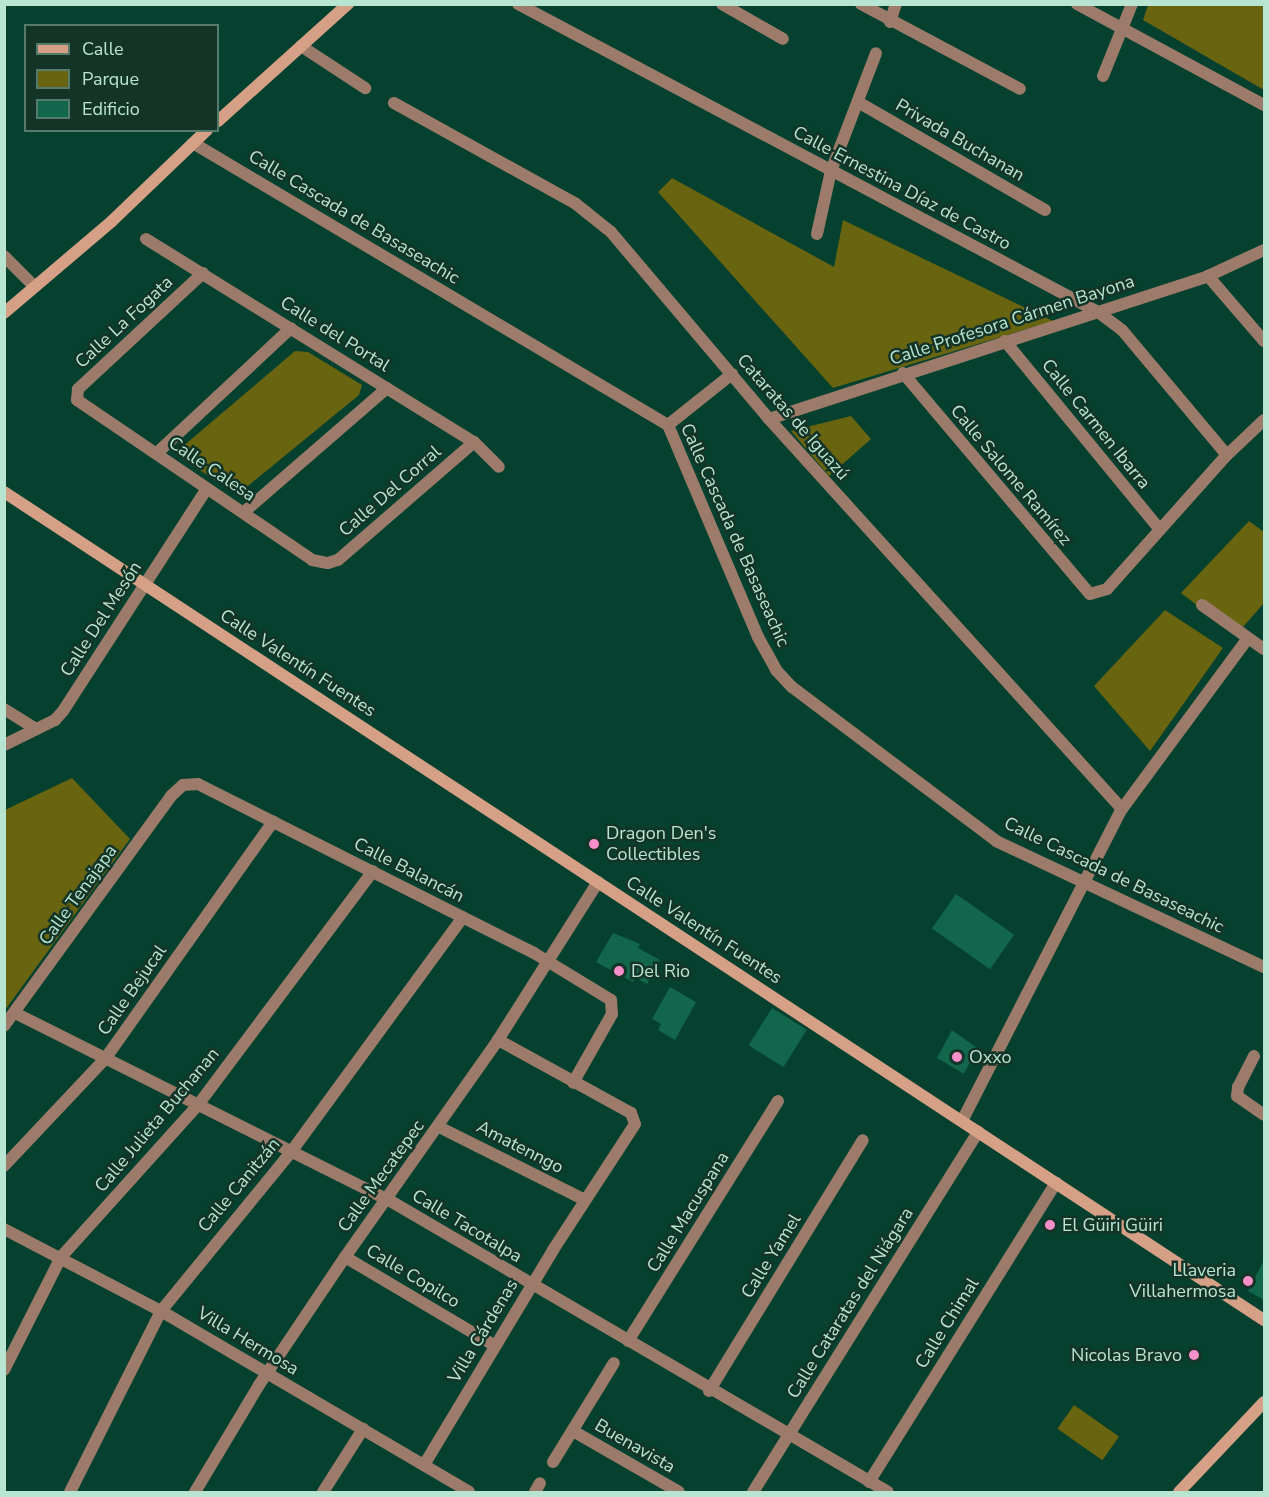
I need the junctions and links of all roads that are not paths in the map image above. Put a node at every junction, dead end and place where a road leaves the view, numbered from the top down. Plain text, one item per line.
1 (348, 4) edge
2 (518, 4) edge
3 (861, 4) edge
4 (896, 4) edge
5 (1077, 4) edge
6 (1132, 4) edge
7 (724, 5) edge
8 (890, 22) junction
9 (1122, 29) junction
10 (783, 39) dead end
11 (301, 46) junction
12 (876, 53) dead end
13 (1103, 76) dead end
14 (365, 88) dead end
15 (1020, 89) dead end
16 (858, 102) junction
17 (394, 103) dead end
18 (1264, 105) edge
19 (219, 120) edge
20 (205, 132) edge
21 (193, 143) junction
22 (831, 171) junction
23 (1045, 210) dead end
24 (817, 234) dead end
25 (146, 239) dead end
26 (1264, 250) edge
27 (4, 256) edge
28 (202, 273) junction
29 (1208, 276) junction
30 (34, 286) junction
31 (1098, 312) junction
32 (4, 313) edge
33 (291, 328) junction
34 (1005, 341) junction
35 (1264, 341) edge
36 (903, 373) junction
37 (732, 374) junction
38 (387, 388) junction
39 (77, 400) joint
40 (769, 419) junction
41 (1264, 420) edge
42 (668, 425) junction
43 (474, 442) junction
44 (158, 453) junction
45 (1227, 455) junction
46 (499, 467) dead end
47 (207, 488) junction
48 (4, 492) edge
49 (244, 512) junction
50 (1160, 530) junction
51 (328, 563) joint
52 (145, 584) junction
53 (1202, 605) dead end
54 (1248, 638) junction
55 (1264, 649) edge
56 (4, 709) edge
57 (36, 729) junction
58 (4, 745) edge
59 (183, 785) joint
60 (1122, 808) junction
61 (273, 822) junction
62 (373, 872) junction
63 (1083, 880) junction
64 (598, 882) junction
65 (464, 917) junction
66 (546, 963) junction
67 (1264, 967) edge
68 (15, 1013) junction
69 (4, 1026) edge
70 (498, 1040) junction
71 (1254, 1056) dead end
72 (105, 1059) junction
73 (573, 1083) junction
74 (778, 1101) dead end
75 (198, 1105) junction
76 (1264, 1115) edge
77 (962, 1121) junction
78 (439, 1127) junction
79 (978, 1132) junction
80 (863, 1140) dead end
81 (291, 1152) junction
82 (4, 1166) edge
83 (1056, 1183) junction
84 (387, 1199) junction
85 (585, 1200) junction
86 (4, 1229) edge
87 (61, 1257) junction
88 (345, 1257) junction
89 (531, 1285) junction
90 (160, 1311) junction
91 (1263, 1322) edge
92 (628, 1341) junction
93 (494, 1345) junction
94 (614, 1363) dead end
95 (4, 1371) edge
96 (267, 1374) junction
97 (709, 1391) junction
98 (1264, 1402) edge
99 (363, 1429) junction
100 (573, 1431) junction
101 (788, 1436) junction
102 (553, 1462) dead end
103 (424, 1465) junction
104 (869, 1482) junction
105 (461, 1490) edge
106 (70, 1492) edge
107 (195, 1492) edge
108 (324, 1492) edge
109 (678, 1492) edge
110 (753, 1492) edge
111 (888, 1492) edge
112 (1179, 1492) edge

1 - 11 street
2 - 22 street, Calle Ernestina Díaz de Castro
3 - 8 street
4 - 8 street
5 - 9 street
6 - 9 street
7 - 10 street
8 - 15 street
9 - 13 street
9 - 18 street
11 - 14 street
11 - 19 street
12 - 16 street
16 - 22 street
16 - 23 street, Privada Buchanan
17 - 37 street, Cataratas de Iguazú
20 - 21 street
21 - 30 street
21 - 42 street, Calle Cascada de Basaseachic
22 - 24 street
22 - 31 street, Calle Ernestina Díaz de Castro
25 - 28 street, Calle del Portal
26 - 29 street, Calle Profesora Cármen Bayona
27 - 30 street
28 - 33 street, Calle del Portal
28 - 39 street, Calle La Fogata
29 - 31 street, Calle Profesora Cármen Bayona
29 - 35 street
30 - 32 street
31 - 34 street, Calle Profesora Cármen Bayona
31 - 45 street, Calle Ernestina Díaz de Castro
33 - 38 street, Calle del Portal
33 - 44 street
34 - 36 street, Calle Profesora Cármen Bayona
34 - 50 street, Calle Carmen Ibarra
36 - 40 street, Calle Profesora Cármen Bayona
36 - 50 street, Calle Salome Ramírez
37 - 40 street, Cataratas de Iguazú
37 - 42 street
38 - 43 street, Calle del Portal
38 - 49 street
39 - 44 street, Calle Calesa
40 - 60 street, Cataratas de Iguazú
41 - 45 street
42 - 63 street, Calle Cascada de Basaseachic
43 - 46 street, Calle del Portal
43 - 51 street, Calle Del Corral
44 - 47 street, Calle Calesa
45 - 50 street
47 - 49 street, Calle Calesa
47 - 52 street, Calle Del Mesón
48 - 52 street, Calle Valentín Fuentes
49 - 51 street, Calle Calesa
52 - 57 street, Calle Del Mesón
52 - 64 street, Calle Valentín Fuentes
53 - 54 street
54 - 55 street
54 - 60 street
56 - 57 street
57 - 58 street, Calle Del Mesón
59 - 61 street, Calle Balancán
59 - 68 street, Calle Tenajapa
60 - 63 street
61 - 62 street, Calle Balancán
61 - 72 street, Calle Bejucal
62 - 65 street, Calle Balancán
62 - 75 street, Calle Julieta Buchanan
63 - 67 street, Calle Cascada de Basaseachic
63 - 77 street
64 - 66 street, Calle Mecatepec
64 - 77 street, Calle Valentín Fuentes
65 - 66 street, Calle Balancán
65 - 81 street, Calle Canitzán
66 - 70 street, Calle Mecatepec
66 - 73 street, Calle Balancán
68 - 69 street, Calle Tenajapa
68 - 72 street, Calle Tacotalpa
70 - 73 street
70 - 78 street, Calle Mecatepec
71 - 76 street
72 - 75 street, Calle Tacotalpa
72 - 82 street, Calle Bejucal
73 - 85 street, Villa Cárdenas
74 - 92 street, Calle Macuspana
75 - 81 street, Calle Tacotalpa
75 - 87 street, Calle Julieta Buchanan
77 - 79 street, Calle Valentín Fuentes
78 - 84 street, Calle Mecatepec
78 - 85 street, Amatenngo
79 - 83 street, Calle Valentín Fuentes
79 - 101 street, Calle Cataratas del Niágara
80 - 97 street, Calle Yamel
81 - 84 street, Calle Tacotalpa
81 - 90 street, Calle Canitzán
83 - 91 street, Calle Valentín Fuentes
83 - 104 street, Calle Chimal
84 - 88 street, Calle Mecatepec
84 - 89 street, Calle Tacotalpa
85 - 89 street, Villa Cárdenas
86 - 87 street, Villa Hermosa
87 - 90 street, Villa Hermosa
87 - 95 street, Calle Julieta Buchanan
88 - 93 street, Calle Copilco
88 - 96 street, Calle Mecatepec
89 - 92 street, Calle Tacotalpa
89 - 93 street, Villa Cárdenas
90 - 96 street, Villa Hermosa
90 - 106 street, Calle Canitzán
92 - 97 street, Calle Tacotalpa
93 - 103 street, Villa Cárdenas
94 - 100 street
96 - 99 street, Villa Hermosa
96 - 107 street, Calle Mecatepec
97 - 101 street, Calle Tacotalpa
98 - 112 street
99 - 103 street, Villa Hermosa
99 - 108 street
100 - 102 street
100 - 109 street, Buenavista
101 - 104 street, Calle Tacotalpa
101 - 110 street, Calle Cataratas del Niágara
103 - 105 street, Villa Hermosa
104 - 111 street, Calle Tacotalpa

